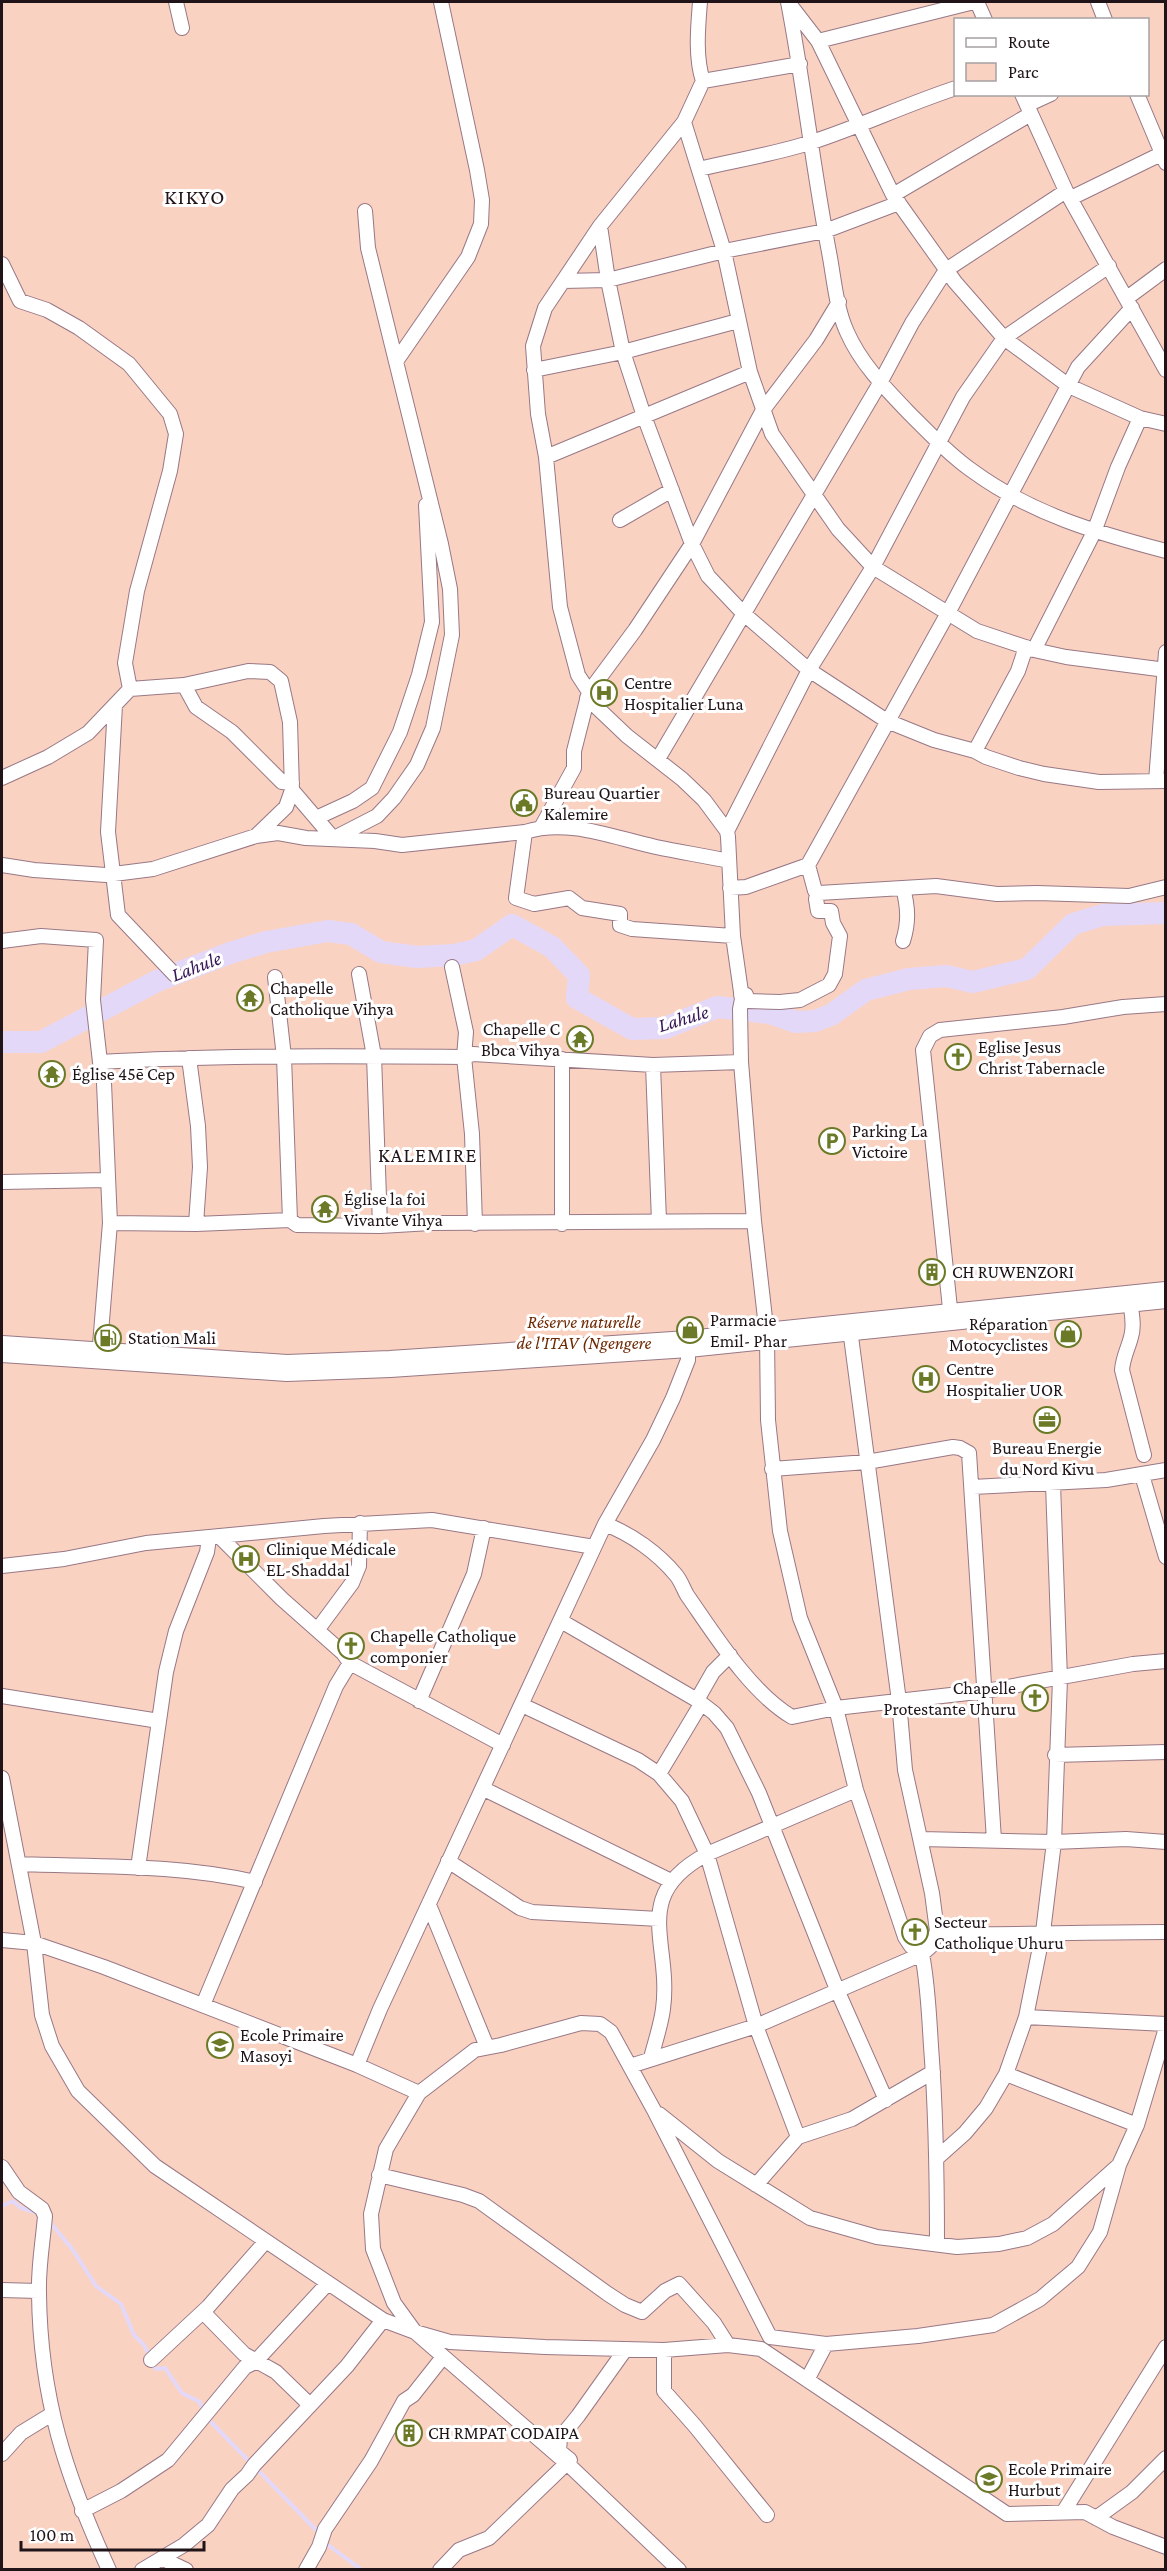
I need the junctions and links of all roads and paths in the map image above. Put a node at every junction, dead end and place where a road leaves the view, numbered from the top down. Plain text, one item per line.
1 (176, 2) edge
2 (441, 2) edge
3 (700, 2) edge
4 (788, 2) edge
5 (975, 2) edge
6 (1098, 2) edge
7 (984, 18) edge
8 (1104, 18) edge
9 (182, 28) dead end
10 (818, 41) junction
11 (800, 64) junction
12 (703, 81) junction
13 (954, 89) edge
14 (1046, 96) edge
15 (1138, 96) edge
16 (1026, 105) edge
17 (684, 122) junction
18 (858, 126) junction
19 (810, 143) junction
20 (1163, 158) edge
21 (699, 169) junction
22 (1068, 194) junction
23 (896, 199) junction
24 (365, 211) dead end
25 (600, 226) junction
26 (825, 231) junction
27 (724, 251) junction
28 (2, 264) edge
29 (1109, 266) junction
30 (1166, 269) edge
31 (946, 270) junction
32 (608, 280) junction
33 (563, 281) junction
34 (839, 302) junction
35 (1130, 303) junction
36 (738, 321) junction
37 (1004, 338) junction
38 (623, 352) junction
39 (397, 360) junction
40 (534, 370) junction
41 (1166, 370) edge
42 (750, 372) junction
43 (880, 383) junction
44 (1069, 386) junction
45 (763, 410) junction
46 (644, 416) junction
47 (1140, 418) junction
48 (1166, 424) edge
49 (938, 442) junction
50 (546, 457) junction
51 (425, 477) junction
52 (672, 490) junction
53 (813, 493) junction
54 (1010, 496) junction
55 (620, 520) dead end
56 (1094, 532) junction
57 (692, 544) junction
58 (1166, 551) edge
59 (873, 567) junction
60 (948, 613) junction
61 (744, 614) junction
62 (1030, 648) junction
63 (1166, 652) edge
64 (809, 670) junction
65 (1164, 670) edge
66 (184, 685) junction
67 (130, 689) junction
68 (588, 695) junction
69 (115, 705) junction
70 (887, 721) junction
71 (975, 751) junction
72 (658, 759) junction
73 (2, 778) edge
74 (1161, 781) edge
75 (292, 786) junction
76 (316, 818) junction
77 (542, 826) junction
78 (727, 831) junction
79 (525, 832) junction
80 (256, 836) junction
81 (333, 838) junction
82 (729, 861) junction
83 (2, 865) edge
84 (808, 865) junction
85 (114, 874) junction
86 (1166, 887) edge
87 (730, 888) junction
88 (903, 888) junction
89 (819, 893) junction
90 (733, 936) junction
91 (2, 941) edge
92 (903, 941) dead end
93 (452, 968) dead end
94 (359, 974) dead end
95 (174, 975) dead end
96 (275, 977) dead end
97 (741, 997) junction
98 (1166, 1004) edge
99 (374, 1056) junction
100 (284, 1057) junction
101 (464, 1057) junction
102 (189, 1058) junction
103 (562, 1059) junction
104 (100, 1062) junction
105 (741, 1062) junction
106 (653, 1065) junction
107 (107, 1180) junction
108 (2, 1182) edge
109 (290, 1221) junction
110 (659, 1221) junction
111 (754, 1221) junction
112 (110, 1223) junction
113 (195, 1224) junction
114 (475, 1224) junction
115 (562, 1224) junction
116 (380, 1226) junction
117 (1166, 1294) edge
118 (1130, 1299) junction
119 (951, 1318) junction
120 (850, 1329) junction
121 (767, 1336) junction
122 (688, 1344) junction
123 (2, 1349) edge
124 (99, 1357) junction
125 (1144, 1455) dead end
126 (867, 1462) junction
127 (772, 1469) junction
128 (1166, 1470) edge
129 (1142, 1475) junction
130 (1053, 1484) junction
131 (973, 1487) junction
132 (360, 1523) junction
133 (605, 1524) junction
134 (484, 1528) junction
135 (214, 1537) junction
136 (594, 1547) junction
137 (1166, 1557) edge
138 (2, 1566) edge
139 (561, 1621) junction
140 (318, 1629) junction
141 (730, 1655) junction
142 (1166, 1661) edge
143 (350, 1663) junction
144 (1060, 1679) junction
145 (986, 1691) junction
146 (2, 1696) edge
147 (419, 1701) junction
148 (899, 1701) junction
149 (699, 1702) junction
150 (522, 1705) junction
151 (836, 1708) junction
152 (159, 1721) junction
153 (503, 1745) junction
154 (1166, 1752) edge
155 (1055, 1755) junction
156 (659, 1774) junction
157 (2, 1778) edge
158 (484, 1789) junction
159 (856, 1790) junction
160 (774, 1827) junction
161 (921, 1839) junction
162 (994, 1840) junction
163 (1054, 1842) junction
164 (1166, 1842) edge
165 (707, 1854) junction
166 (448, 1861) junction
167 (19, 1864) junction
168 (138, 1868) junction
169 (671, 1881) junction
170 (255, 1882) junction
171 (429, 1905) junction
172 (659, 1919) junction
173 (937, 1931) junction
174 (1043, 1932) junction
175 (1166, 1932) edge
176 (2, 1940) edge
177 (34, 1943) junction
178 (922, 1954) junction
179 (838, 1992) junction
180 (203, 2005) junction
181 (1026, 2017) junction
182 (756, 2026) junction
183 (1164, 2036) edge
184 (487, 2047) junction
185 (651, 2058) junction
186 (357, 2065) junction
187 (630, 2066) junction
188 (933, 2072) junction
189 (1006, 2074) junction
190 (419, 2093) junction
191 (886, 2100) junction
192 (656, 2112) junction
193 (1137, 2126) junction
194 (798, 2137) junction
195 (937, 2158) junction
196 (1119, 2165) junction
197 (2, 2167) edge
198 (379, 2175) junction
199 (756, 2185) junction
200 (265, 2242) junction
201 (937, 2244) junction
202 (328, 2283) junction
203 (2, 2290) edge
204 (38, 2291) junction
205 (203, 2312) junction
206 (383, 2320) junction
207 (415, 2332) junction
208 (770, 2337) junction
209 (826, 2344) junction
210 (728, 2345) junction
211 (1166, 2347) edge
212 (625, 2349) junction
213 (761, 2349) junction
214 (664, 2350) junction
215 (443, 2357) junction
216 (151, 2360) dead end
217 (255, 2362) junction
218 (807, 2380) junction
219 (310, 2405) junction
220 (51, 2414) junction
221 (2, 2454) edge
222 (1166, 2458) edge
223 (566, 2464) junction
224 (82, 2511) junction
225 (1064, 2511) junction
226 (767, 2515) dead end
227 (1096, 2518) junction
228 (1166, 2547) edge
229 (163, 2559) junction
230 (109, 2570) edge
231 (142, 2570) edge
232 (186, 2570) edge
233 (306, 2570) edge
234 (440, 2570) edge
235 (679, 2570) edge

1 - 9 street
2 - 39 street
3 - 12 street
4 - 10 street
4 - 11 street
5 - 7 street
5 - 10 street
6 - 8 street
10 - 18 street
11 - 12 street
11 - 19 street
12 - 17 street
13 - 18 street
14 - 16 street
15 - 20 street
16 - 22 street
16 - 23 street
17 - 21 street
17 - 25 street
18 - 19 street
18 - 23 street
19 - 21 street
19 - 26 street
20 - 22 street
21 - 27 street
22 - 29 street
22 - 31 street
23 - 26 street
23 - 31 street
24 - 39 street
25 - 32 street
25 - 33 street
26 - 27 street
26 - 34 street
27 - 32 street
27 - 36 street
28 - 67 street
29 - 35 street
29 - 37 street
30 - 35 street
31 - 37 street
31 - 43 street
32 - 33 street
32 - 38 street
33 - 40 street
34 - 43 street
34 - 45 street
35 - 41 street
35 - 44 street
36 - 38 street
36 - 42 street
37 - 44 street
37 - 49 street
38 - 40 street
38 - 46 street
39 - 51 street
40 - 50 street
42 - 45 street
42 - 46 street
43 - 49 street
43 - 53 street
44 - 47 street
44 - 54 street
45 - 53 street
45 - 57 street
46 - 50 street
46 - 52 street
47 - 48 street
47 - 56 street
49 - 54 street
49 - 59 street
50 - 68 street
51 - 76 street
51 - 81 street
52 - 55 street
52 - 57 street
53 - 59 street
53 - 61 street
54 - 56 street
54 - 60 street
56 - 58 street
56 - 62 street
57 - 61 street
57 - 68 street
59 - 60 street
59 - 64 street
60 - 62 street
60 - 70 street
61 - 64 street
61 - 72 street
62 - 65 street
62 - 71 street
63 - 65 street
64 - 70 street
64 - 78 street
65 - 74 street
66 - 67 street
66 - 75 street
66 - 75 street
67 - 69 street
68 - 72 street
68 - 77 street
69 - 73 street
69 - 85 street
70 - 71 street
70 - 84 street
71 - 74 street
72 - 78 street
75 - 76 street
75 - 80 street
76 - 81 street
77 - 79 street
77 - 82 street
78 - 82 street
79 - 81 street
79 - 90 street
80 - 81 street
80 - 85 street
82 - 87 street
83 - 85 street
84 - 87 street
84 - 89 street
85 - 95 street
86 - 88 street
87 - 90 street
88 - 89 street
88 - 92 street
89 - 97 street
90 - 97 street
91 - 104 street
93 - 101 street
94 - 99 street
96 - 100 street
97 - 105 street
98 - 119 street
99 - 100 street
99 - 101 street
99 - 116 street
100 - 102 street
100 - 109 street
101 - 103 street
101 - 114 street
102 - 104 street
102 - 113 street
103 - 106 street
103 - 115 street
104 - 107 street
105 - 106 street
105 - 111 street
106 - 110 street
107 - 108 street
107 - 112 street
109 - 113 street
109 - 116 street
110 - 111 street
110 - 115 street
111 - 121 street
112 - 113 street
112 - 124 street
114 - 115 street
114 - 116 street
117 - 118 highway
118 - 119 highway
118 - 125 street
119 - 120 highway
120 - 121 highway
120 - 126 street
121 - 122 highway
121 - 127 street
122 - 124 highway
122 - 133 street
123 - 124 highway
126 - 127 street
126 - 131 street
126 - 148 street
127 - 151 street
128 - 129 street
129 - 130 street
129 - 137 street
130 - 131 street
130 - 144 street
131 - 145 street
132 - 134 street
132 - 135 street
132 - 140 street
133 - 136 street
133 - 141 street
134 - 136 street
134 - 147 street
135 - 138 street
135 - 140 street
135 - 152 street
136 - 139 street
139 - 149 street
139 - 150 street
140 - 143 street
141 - 149 street
141 - 151 street
142 - 144 street
143 - 147 street
143 - 170 street
144 - 145 street
144 - 155 street
145 - 148 street
145 - 162 street
146 - 152 street
147 - 153 street
148 - 151 street
148 - 161 street
149 - 156 street
149 - 160 street
150 - 153 street
150 - 156 street
151 - 159 street
152 - 168 street
153 - 158 street
154 - 155 street
155 - 163 street
156 - 165 street
157 - 167 street
158 - 166 street
158 - 169 street
159 - 160 street
159 - 178 street
160 - 165 street
160 - 179 street
161 - 162 street
161 - 173 street
162 - 163 street
163 - 164 street
163 - 174 street
165 - 169 street
165 - 182 street
166 - 171 street
166 - 172 street
167 - 168 street
167 - 177 street
168 - 170 street
169 - 172 street
170 - 180 street
171 - 184 street
171 - 186 street
172 - 185 street
173 - 174 street
173 - 178 street
174 - 175 street
174 - 181 street
176 - 177 street
177 - 180 street
177 - 200 street
178 - 179 street
178 - 188 street
179 - 182 street
179 - 191 street
180 - 186 street
181 - 183 street
181 - 189 street
182 - 185 street
182 - 194 street
183 - 193 street
184 - 187 street
184 - 190 street
185 - 187 street
186 - 190 street
187 - 192 street
188 - 191 street
188 - 195 street
189 - 193 street
189 - 195 street
190 - 198 street
191 - 194 street
192 - 199 street
192 - 208 street
193 - 196 street
194 - 199 street
195 - 201 street
196 - 201 street
196 - 209 street
197 - 204 street
198 - 207 street
198 - 210 street
199 - 201 street
200 - 202 street
200 - 205 street
202 - 206 street
202 - 217 street
203 - 204 street
204 - 220 street
205 - 216 street
205 - 217 street
206 - 207 street
206 - 219 street
207 - 212 street
207 - 215 street
208 - 209 street
208 - 213 street
209 - 218 street
210 - 213 street
210 - 214 street
211 - 225 street
212 - 214 street
212 - 223 street
213 - 218 street
214 - 226 street
215 - 223 street
215 - 233 street
217 - 219 street
217 - 224 street
218 - 225 street
219 - 229 street
220 - 221 street
220 - 224 street
222 - 227 street
223 - 234 street
223 - 235 street
224 - 230 street
225 - 227 street
227 - 228 street
229 - 231 street
229 - 232 street

